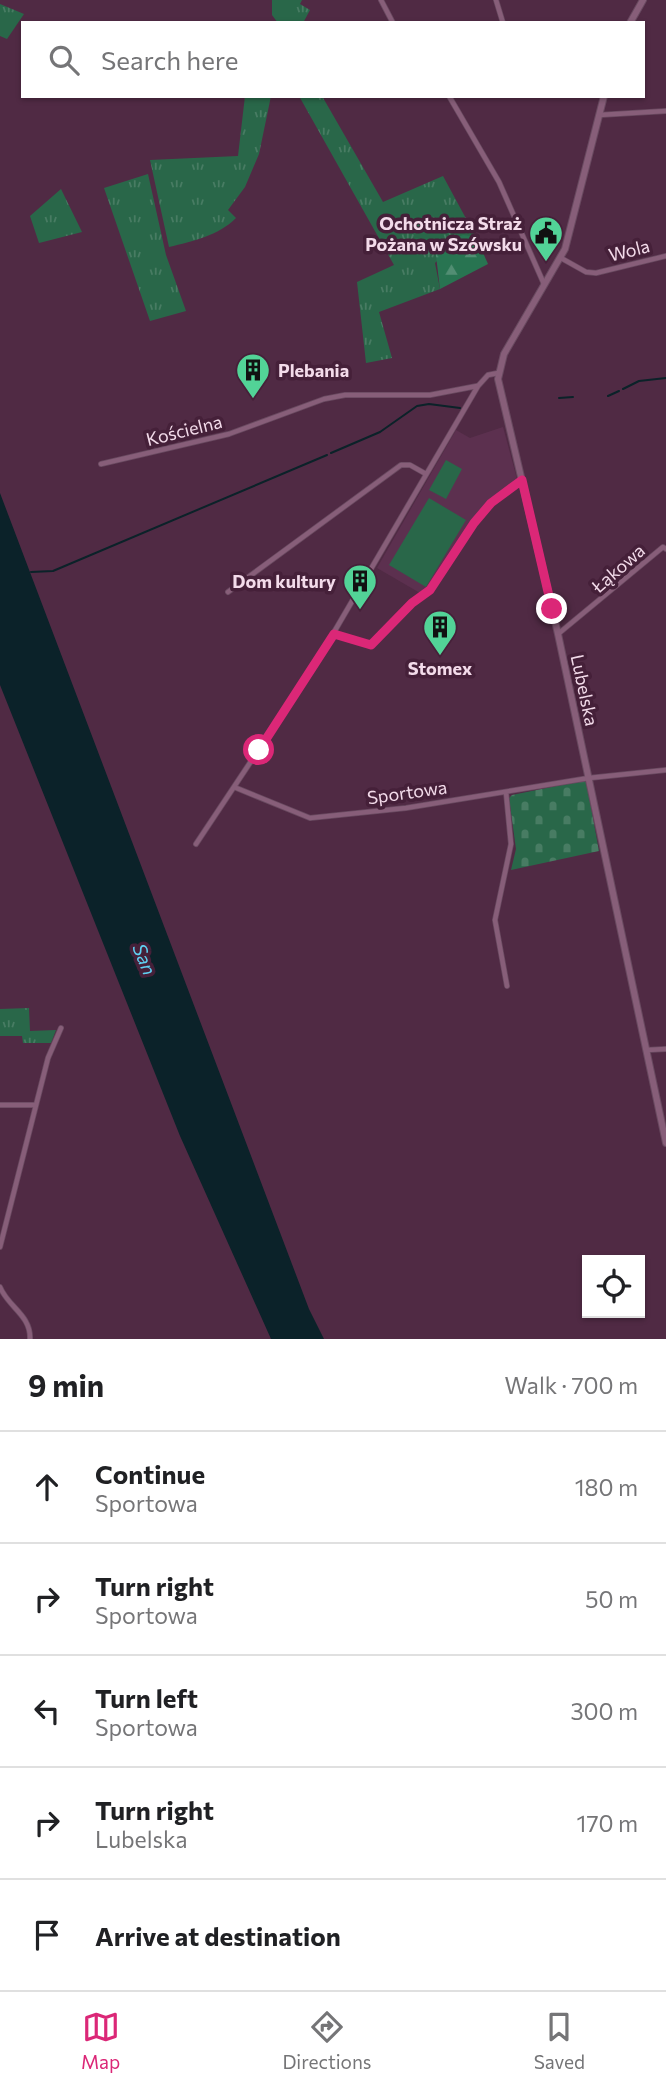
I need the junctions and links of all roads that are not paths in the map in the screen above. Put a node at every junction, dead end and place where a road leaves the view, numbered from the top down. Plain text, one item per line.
1 (381, 0) edge
2 (496, 0) edge
3 (643, 0) edge
4 (392, 21) edge
5 (502, 21) edge
6 (631, 21) edge
7 (451, 98) edge
8 (603, 98) edge
9 (666, 111) edge
10 (599, 115) junction
11 (666, 256) edge
12 (561, 258) junction
13 (545, 285) junction
14 (498, 373) junction
15 (478, 386) junction
16 (100, 464) dead end
17 (426, 474) junction
18 (522, 480) junction
19 (665, 548) edge
20 (228, 592) dead end
21 (334, 634) junction
22 (558, 634) junction
23 (666, 770) edge
24 (590, 778) junction
25 (234, 787) junction
26 (506, 792) junction
27 (196, 844) dead end
28 (507, 986) dead end
29 (61, 1028) dead end
30 (666, 1049) edge
31 (647, 1050) junction
32 (0, 1105) edge
33 (36, 1105) junction
34 (666, 1143) edge
35 (0, 1247) edge
36 (0, 1287) edge
37 (30, 1339) edge

1 - 4 street
2 - 5 street
3 - 6 main road
7 - 13 street
8 - 10 main road
9 - 10 street
10 - 12 main road
11 - 12 street, Wola
12 - 13 main road
13 - 14 main road
14 - 15 street
14 - 18 main road, Lubelska
15 - 16 street, Kościelna
15 - 17 street
17 - 20 street
17 - 21 street
18 - 21 street
18 - 22 main road, Lubelska
19 - 22 street, Łąkowa
21 - 25 street
22 - 24 main road, Lubelska
23 - 24 street, Sportowa
24 - 26 street, Sportowa
24 - 31 main road, Lubelska
25 - 26 street, Sportowa
25 - 27 street
26 - 28 street
29 - 33 street
30 - 31 street
31 - 34 main road, Lubelska
32 - 33 street
33 - 35 street
36 - 37 street

